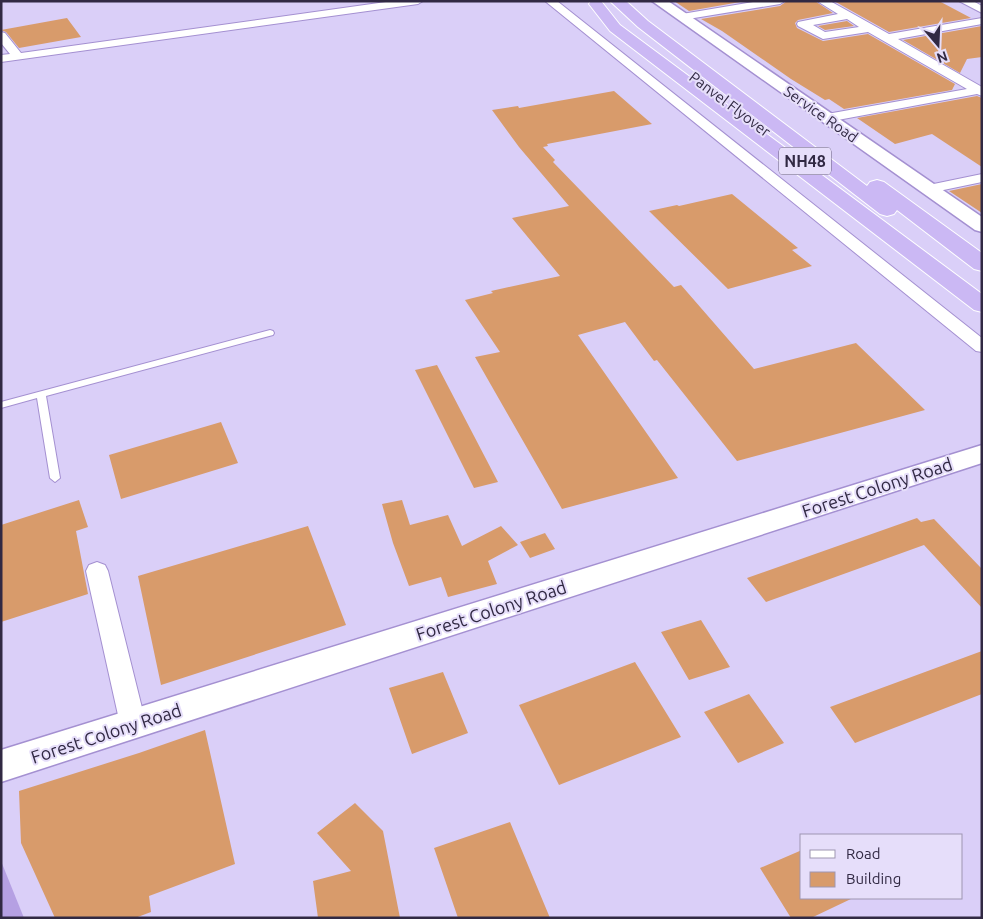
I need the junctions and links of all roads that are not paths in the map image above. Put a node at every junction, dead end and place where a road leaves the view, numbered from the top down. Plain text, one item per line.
1 (418, 1) edge
2 (550, 1) edge
3 (617, 1) edge
4 (659, 1) edge
5 (780, 1) edge
6 (822, 1) edge
7 (964, 1) edge
8 (594, 3) edge
9 (982, 10) edge
10 (682, 17) junction
11 (851, 18) junction
12 (982, 21) edge
13 (635, 25) junction
14 (865, 29) junction
15 (1, 35) edge
16 (886, 38) junction
17 (18, 57) junction
18 (1, 59) edge
19 (981, 91) edge
20 (827, 118) junction
21 (982, 178) edge
22 (928, 189) junction
23 (980, 224) edge
24 (982, 264) edge
25 (982, 282) edge
26 (982, 296) edge
27 (982, 305) edge
28 (270, 333) dead end
29 (982, 347) edge
30 (41, 394) junction
31 (1, 404) edge
32 (982, 454) edge
33 (55, 478) dead end
34 (97, 571) dead end
35 (133, 724) junction
36 (1, 766) edge

1 - 17 street
2 - 29 street
3 - 13 highway, Panvel Flyover / NH48
3 - 24 highway
4 - 10 street, Service Road
5 - 10 street
6 - 11 street
7 - 9 street
8 - 13 highway, Panvel Flyover / NH48
8 - 27 highway
10 - 20 street, Service Road
11 - 14 street
11 - 14 street
12 - 16 street
13 - 25 highway, Panvel Flyover / NH48
13 - 26 highway, Panvel Flyover / NH48
14 - 16 street
15 - 17 street
16 - 19 street
17 - 18 street
19 - 20 street
20 - 22 street, Service Road
21 - 22 street
22 - 23 street, Service Road
28 - 30 lane
30 - 31 lane
30 - 33 lane
32 - 35 street, Forest Colony Road
34 - 35 street
35 - 36 street, Forest Colony Road

